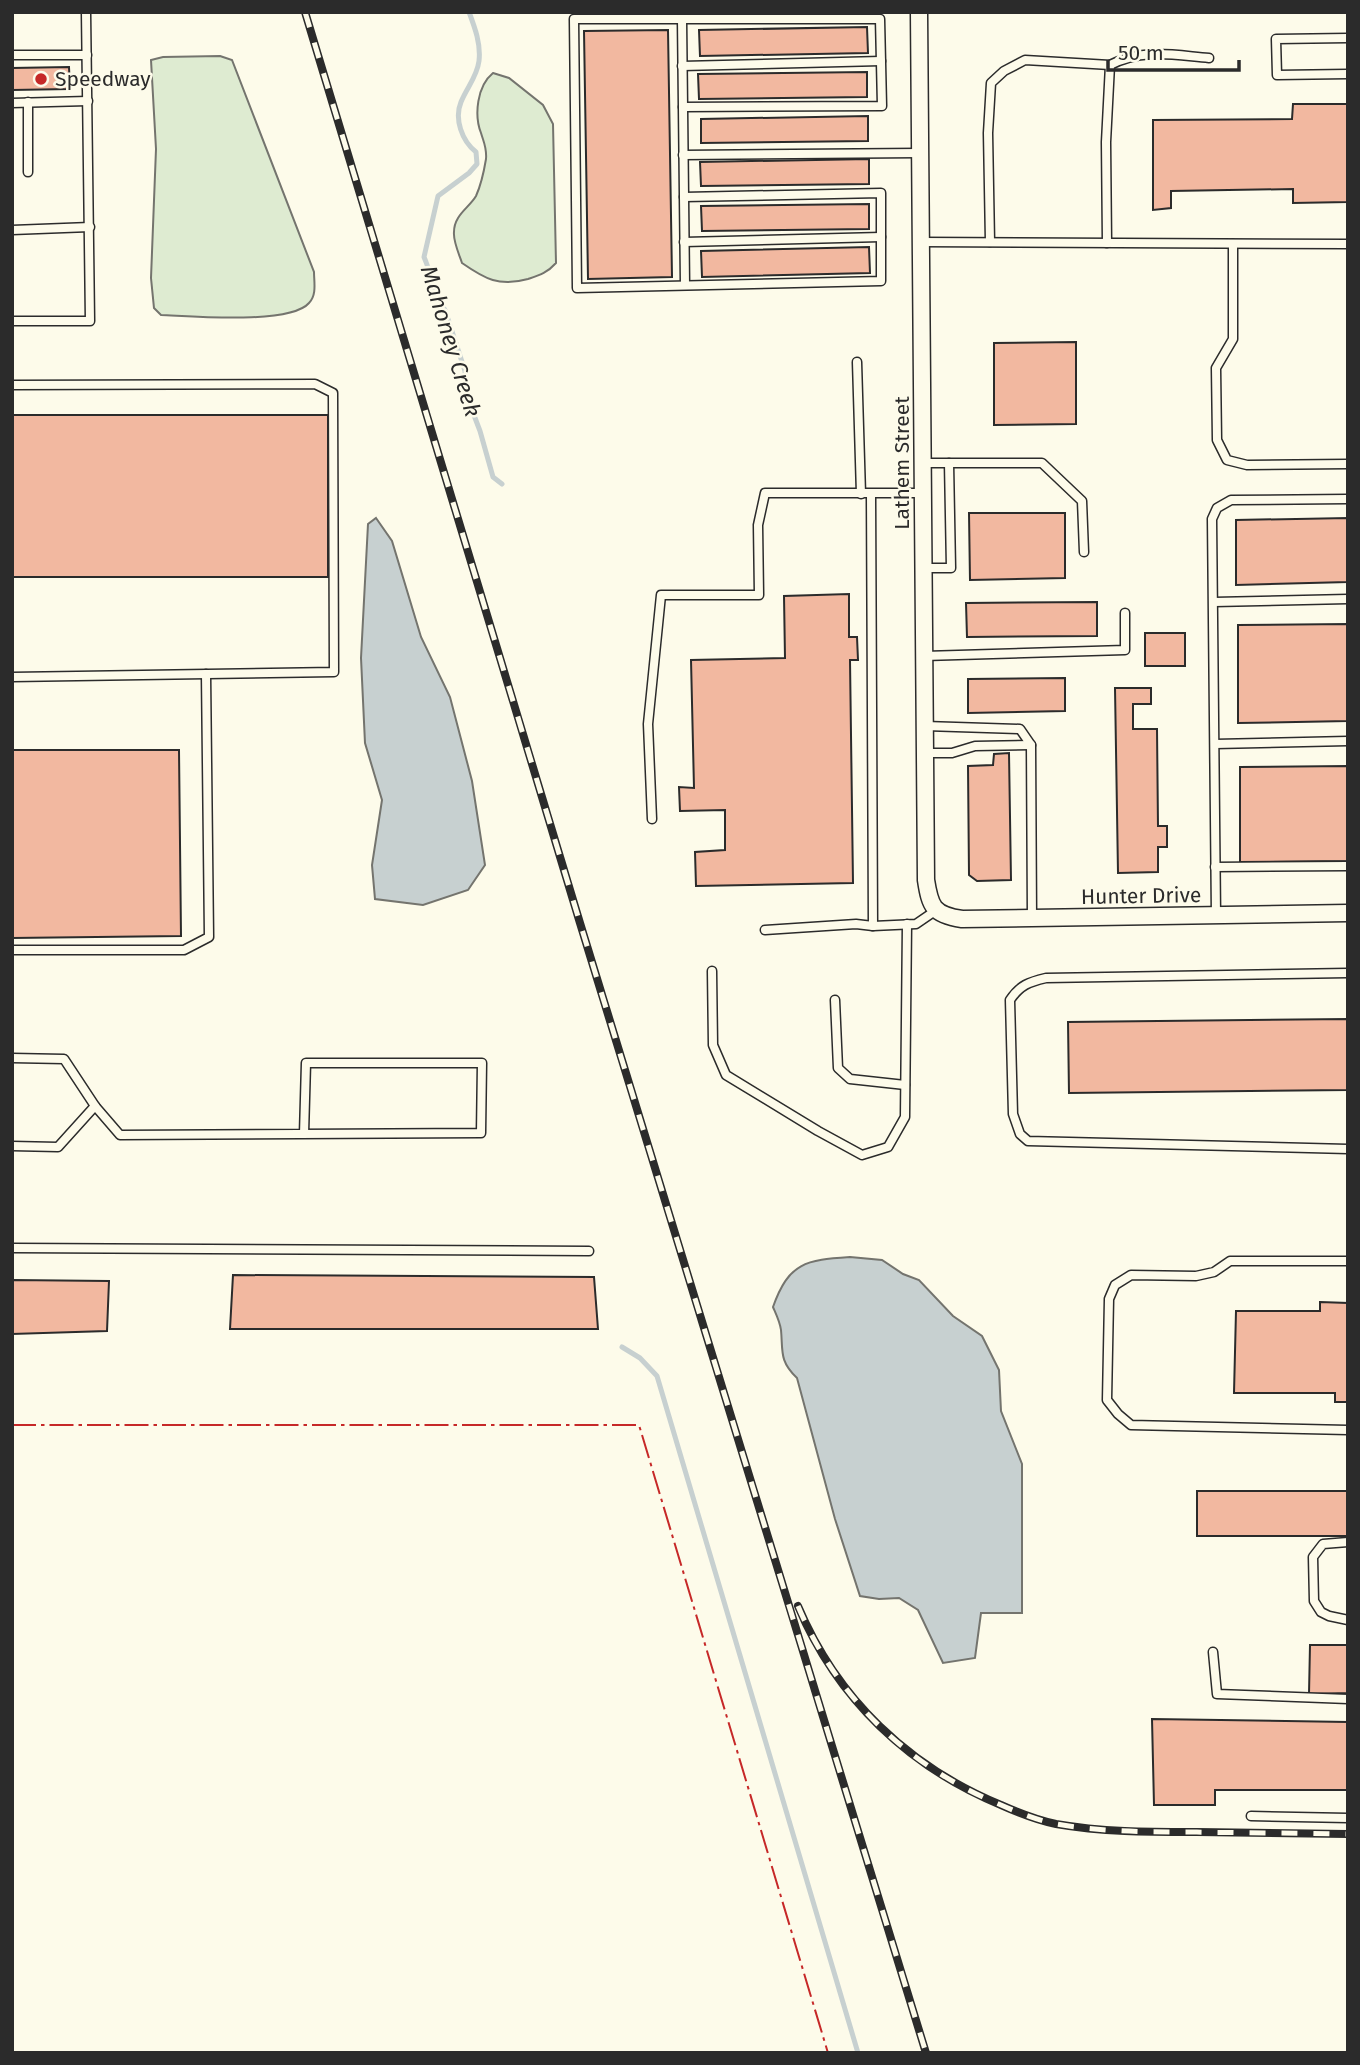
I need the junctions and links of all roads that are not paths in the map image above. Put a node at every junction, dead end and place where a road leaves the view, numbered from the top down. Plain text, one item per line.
1 (86, 12) edge
2 (919, 12) edge
3 (682, 19) junction
4 (1348, 38) edge
5 (12, 55) edge
6 (87, 55) junction
7 (1209, 58) dead end
8 (881, 61) junction
9 (1110, 65) junction
10 (682, 66) junction
11 (1348, 74) edge
12 (88, 101) junction
13 (28, 102) junction
14 (12, 103) edge
15 (683, 107) junction
16 (919, 153) junction
17 (683, 155) junction
18 (28, 172) dead end
19 (684, 197) junction
20 (90, 227) junction
21 (12, 230) edge
22 (881, 237) junction
23 (684, 242) junction
24 (921, 242) junction
25 (990, 242) junction
26 (1107, 243) junction
27 (1233, 244) junction
28 (1348, 244) edge
29 (685, 285) junction
30 (12, 321) edge
31 (857, 362) dead end
32 (12, 385) edge
33 (923, 463) junction
34 (949, 463) junction
35 (1348, 464) edge
36 (923, 493) junction
37 (861, 494) junction
38 (871, 494) junction
39 (1348, 499) edge
40 (1083, 552) dead end
41 (924, 568) junction
42 (1348, 599) edge
43 (1214, 602) junction
44 (1125, 614) dead end
45 (924, 656) junction
46 (206, 674) junction
47 (12, 677) edge
48 (925, 726) junction
49 (1348, 741) edge
50 (1214, 744) junction
51 (1031, 746) junction
52 (925, 753) junction
53 (652, 819) dead end
54 (1348, 866) edge
55 (1215, 867) junction
56 (935, 911) junction
57 (1348, 913) edge
58 (1216, 916) junction
59 (1032, 918) junction
60 (907, 924) junction
61 (873, 926) junction
62 (765, 930) dead end
63 (12, 950) edge
64 (712, 971) dead end
65 (1348, 973) edge
66 (835, 1000) dead end
67 (12, 1058) edge
68 (905, 1085) junction
69 (95, 1106) junction
70 (304, 1134) junction
71 (12, 1146) edge
72 (1348, 1149) edge
73 (12, 1248) edge
74 (589, 1251) dead end
75 (1348, 1261) edge
76 (1348, 1430) edge
77 (1348, 1542) edge
78 (1348, 1620) edge
79 (1213, 1652) dead end
80 (1348, 1699) edge
81 (1251, 1816) dead end
82 (1348, 1818) edge

1 - 6 lane
2 - 16 street, Lathem Street
3 - 8 lane
3 - 10 lane
3 - 29 lane
4 - 11 lane
5 - 6 lane
6 - 12 lane
7 - 9 lane
8 - 10 lane
8 - 15 lane
9 - 25 lane
9 - 26 lane
10 - 15 lane
12 - 13 lane
12 - 20 lane
13 - 14 lane
13 - 18 lane
15 - 17 lane
16 - 17 lane
16 - 24 street, Lathem Street
17 - 19 lane
19 - 22 lane
19 - 23 lane
20 - 21 lane
20 - 30 lane
22 - 23 lane
22 - 29 lane
23 - 29 lane
24 - 25 lane
24 - 33 street, Lathem Street
25 - 26 lane
26 - 27 lane
27 - 28 lane
27 - 35 lane
31 - 37 lane
32 - 46 lane
33 - 34 lane
33 - 36 street, Lathem Street
34 - 40 lane
34 - 41 lane
36 - 38 lane
36 - 41 street, Lathem Street
37 - 38 lane
37 - 53 lane
38 - 61 lane
39 - 43 lane
41 - 45 street, Lathem Street
42 - 43 lane
43 - 50 lane
44 - 45 lane
45 - 48 street, Lathem Street
46 - 47 lane
46 - 63 lane
48 - 51 lane
48 - 52 street, Lathem Street
49 - 50 lane
50 - 55 lane
51 - 52 lane
51 - 59 lane
52 - 56 street, Lathem Street
54 - 55 lane
55 - 58 lane
56 - 59 street, Hunter Drive
56 - 60 lane
57 - 58 street, Hunter Drive
58 - 59 street, Hunter Drive
60 - 61 lane
60 - 68 lane
61 - 62 lane
64 - 68 lane
65 - 72 lane
66 - 68 lane
67 - 69 lane
69 - 70 lane
69 - 71 lane
70 - 70 lane
73 - 74 lane
75 - 76 lane
77 - 78 lane
79 - 80 lane
81 - 82 lane

